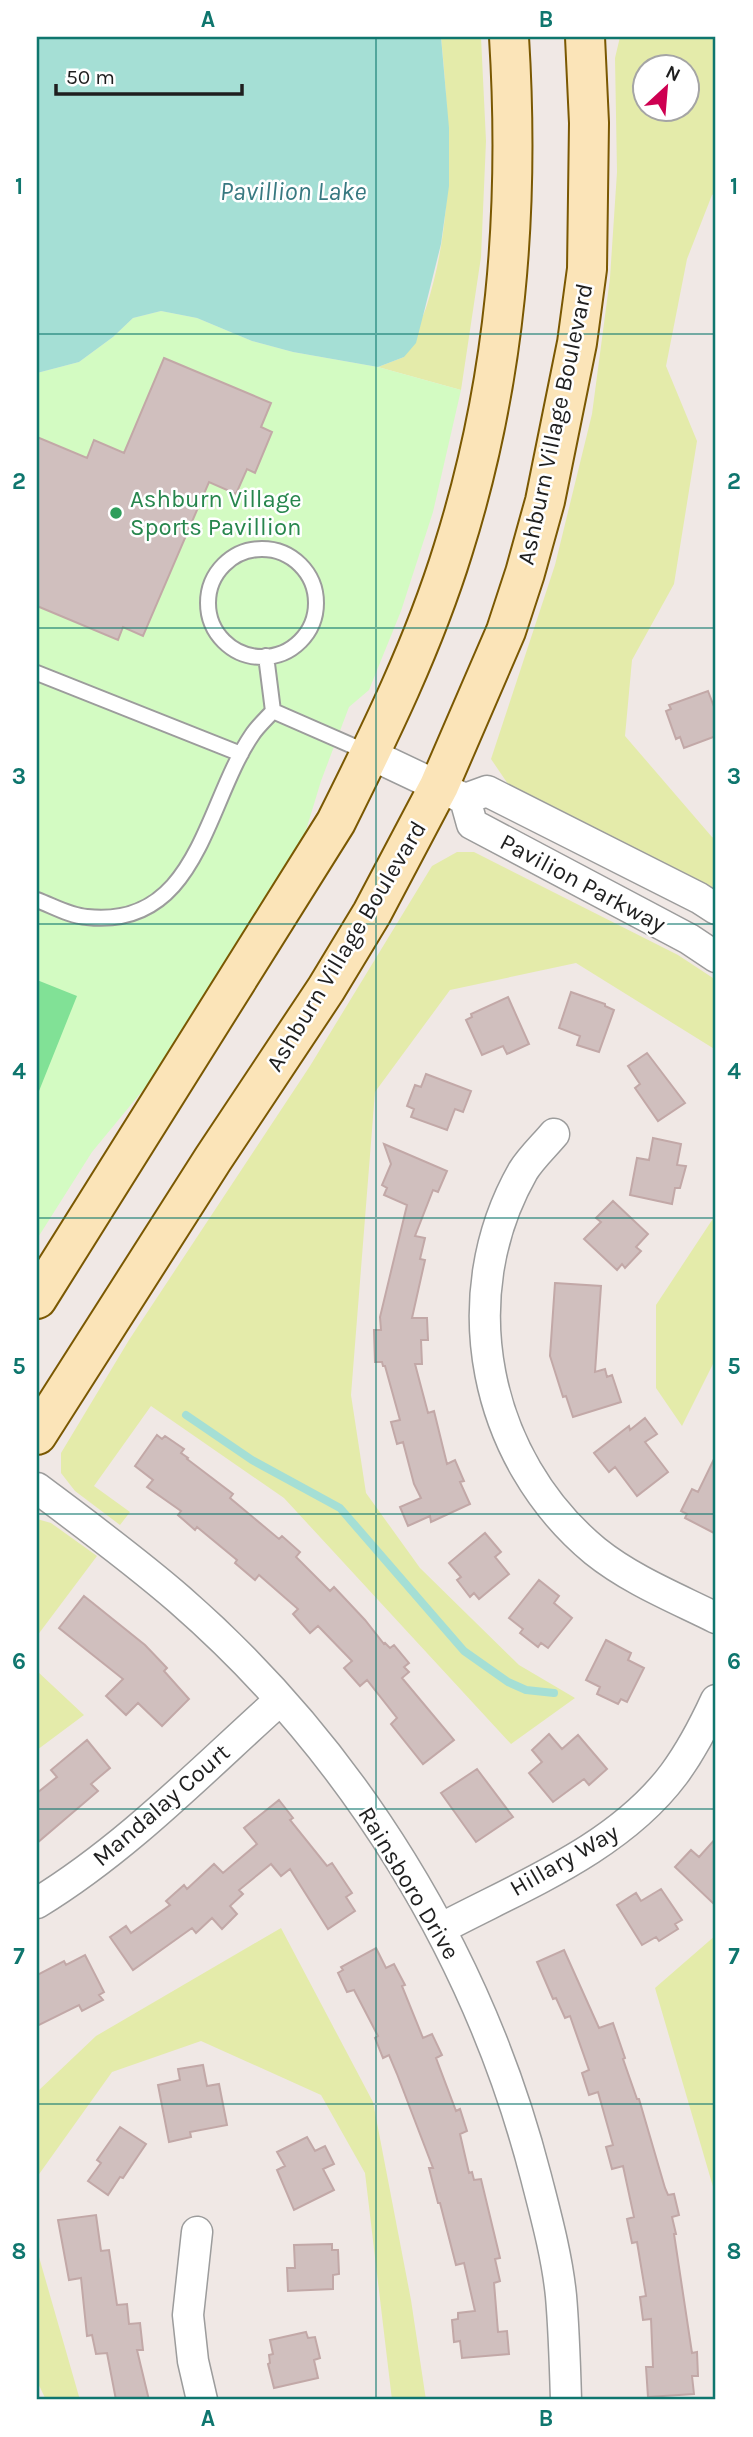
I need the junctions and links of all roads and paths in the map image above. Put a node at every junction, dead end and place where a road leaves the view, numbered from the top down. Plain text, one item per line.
1 (509, 37) edge
2 (585, 37) edge
3 (266, 656) junction
4 (37, 673) edge
5 (273, 711) junction
6 (242, 754) junction
7 (370, 754) junction
8 (452, 792) junction
9 (37, 900) edge
10 (716, 908) edge
11 (716, 957) edge
12 (554, 1134) dead end
13 (37, 1299) edge
14 (37, 1435) edge
15 (37, 1488) edge
16 (716, 1618) edge
17 (280, 1700) junction
18 (716, 1700) edge
19 (37, 1903) edge
20 (440, 1929) junction
21 (197, 2232) dead end
22 (202, 2400) edge
23 (566, 2400) edge

1 - 7 main road
2 - 8 main road, Ashburn Village Boulevard
3 - 3 lane
3 - 5 lane
4 - 6 lane
5 - 6 lane
5 - 7 lane
6 - 9 lane
7 - 8 street
7 - 13 main road
8 - 10 street, Pavilion Parkway
8 - 11 street, Pavilion Parkway
8 - 14 main road, Ashburn Village Boulevard
12 - 16 street
15 - 17 street, Rainsboro Drive
17 - 19 street, Mandalay Court
17 - 20 street, Rainsboro Drive
18 - 20 street, Hillary Way
20 - 23 street, Rainsboro Drive
21 - 22 street

